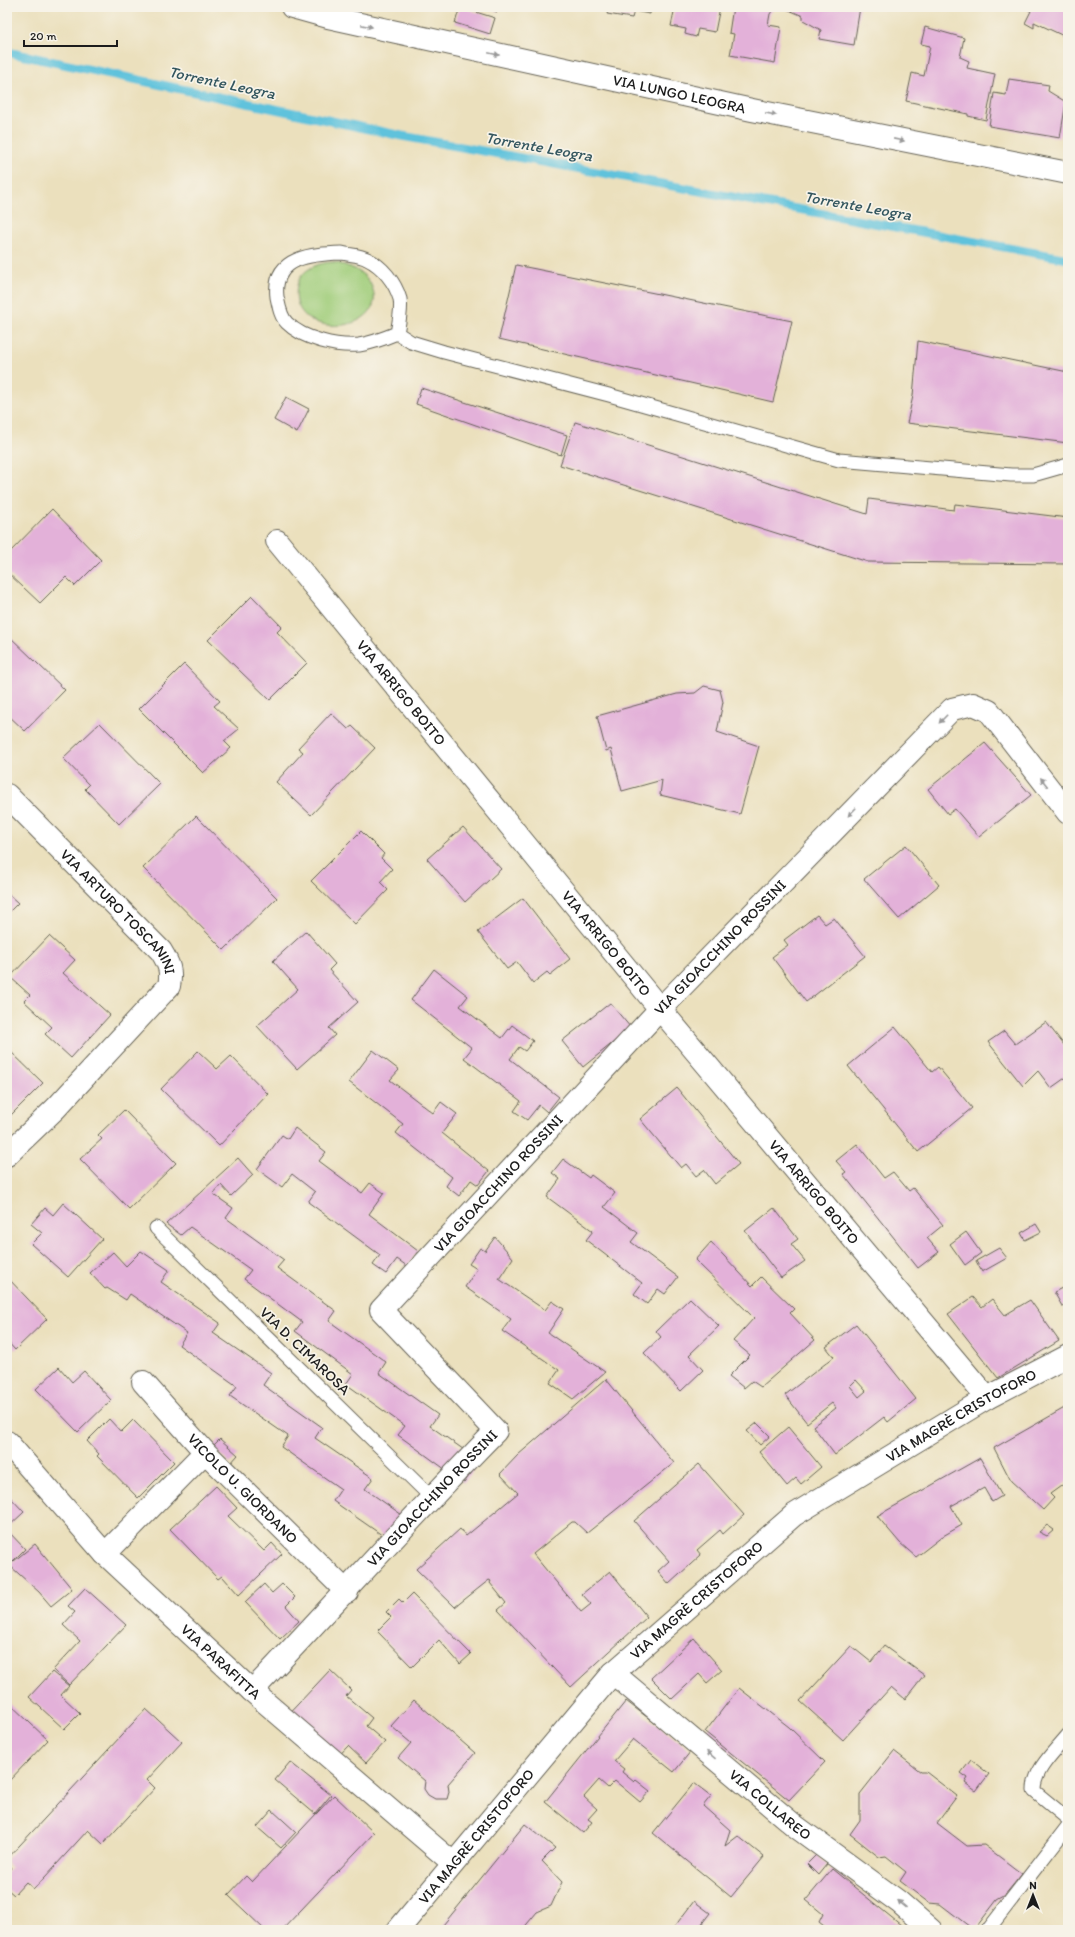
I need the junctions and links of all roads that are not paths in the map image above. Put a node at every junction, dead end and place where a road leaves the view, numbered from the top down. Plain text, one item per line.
1 (292, 7) edge
2 (331, 12) edge
3 (1065, 168) edge
4 (397, 333) junction
5 (1068, 465) edge
6 (277, 541) dead end
7 (7, 795) edge
8 (1068, 813) edge
9 (660, 1009) junction
10 (7, 1155) edge
11 (156, 1228) dead end
12 (1068, 1356) edge
13 (143, 1382) dead end
14 (987, 1398) junction
15 (7, 1442) edge
16 (205, 1452) junction
17 (431, 1497) junction
18 (105, 1554) junction
19 (347, 1592) junction
20 (613, 1673) junction
21 (252, 1692) junction
22 (1068, 1735) edge
23 (1068, 1819) edge
24 (1068, 1826) edge
25 (453, 1863) junction
26 (398, 1930) edge
27 (931, 1930) edge
28 (988, 1930) edge

1 - 2 street, VIA LUNGO LEOGRA
2 -> 3 street, VIA LUNGO LEOGRA
4 - 4 lane
4 - 5 lane
6 - 9 street, VIA ARRIGO BOITO
7 - 10 street, VIA ARTURO TOSCANINI
8 -> 9 street, VIA GIOACCHINO ROSSINI
9 - 14 street, VIA ARRIGO BOITO
9 - 17 street, VIA GIOACCHINO ROSSINI
11 - 17 lane, VIA D. CIMAROSA
12 - 14 street, VIA MAGRÈ CRISTOFORO
13 - 16 street, VICOLO U. GIORDANO
14 - 20 street, VIA MAGRÈ CRISTOFORO
15 - 18 street, VIA PARAFITTA
16 - 18 street
16 - 19 street, VICOLO U. GIORDANO
17 - 19 street, VIA GIOACCHINO ROSSINI
18 - 21 street, VIA PARAFITTA
19 - 21 street, VIA GIOACCHINO ROSSINI
20 - 25 street, VIA MAGRÈ CRISTOFORO
27 -> 20 street, VIA COLLAREO
21 - 25 street, VIA PARAFITTA
22 - 23 lane
24 - 28 lane
25 - 26 street, VIA MAGRÈ CRISTOFORO

